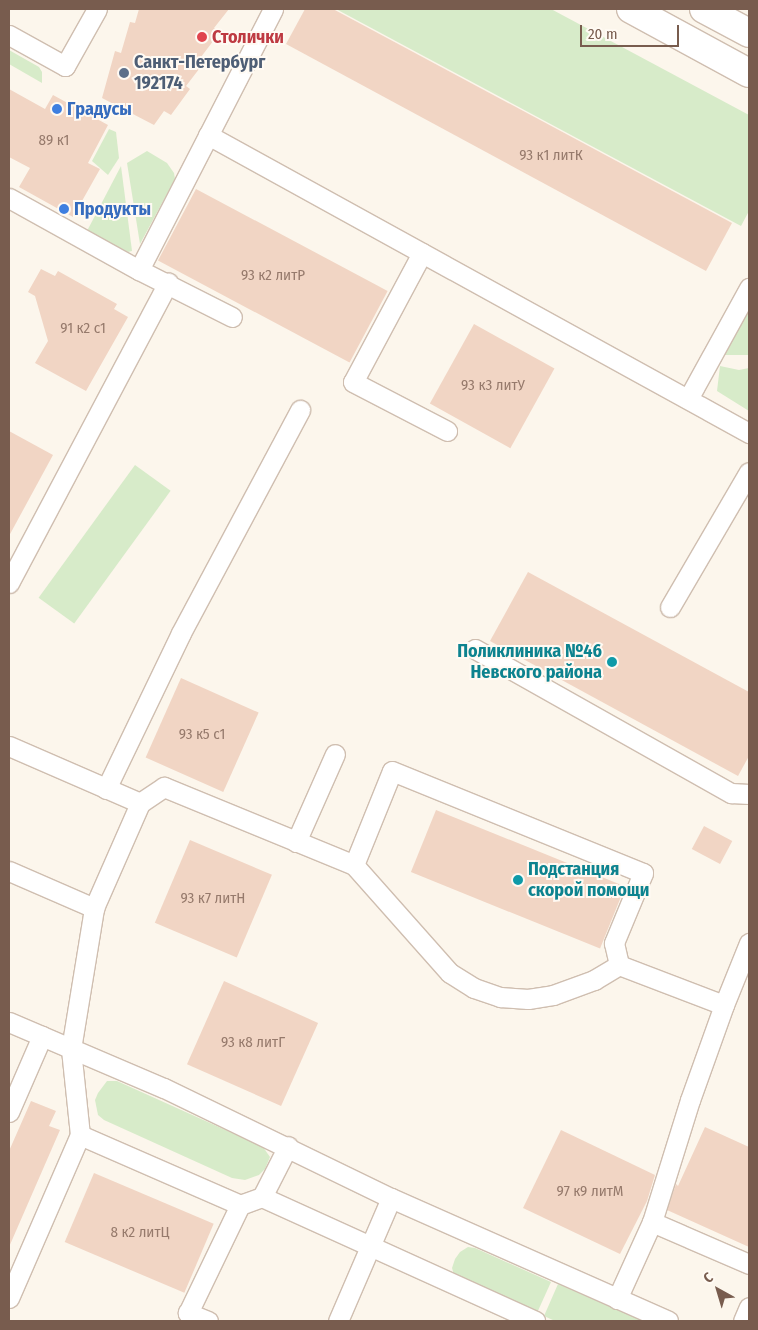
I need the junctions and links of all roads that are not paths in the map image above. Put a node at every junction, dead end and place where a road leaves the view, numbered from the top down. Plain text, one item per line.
1 (97, 9) edge
2 (273, 9) edge
3 (631, 9) edge
4 (704, 9) edge
5 (749, 33) edge
6 (9, 35) edge
7 (749, 73) edge
8 (208, 135) junction
9 (10, 202) edge
10 (422, 252) junction
11 (138, 270) junction
12 (168, 283) junction
13 (749, 288) edge
14 (232, 318) dead end
15 (688, 399) junction
16 (300, 410) dead end
17 (448, 431) dead end
18 (749, 433) edge
19 (749, 472) edge
20 (9, 582) edge
21 (670, 607) dead end
22 (475, 649) dead end
23 (9, 746) edge
24 (335, 754) dead end
25 (106, 789) junction
26 (749, 794) edge
27 (140, 803) junction
28 (296, 842) junction
29 (354, 866) junction
30 (9, 871) edge
31 (94, 908) junction
32 (749, 943) edge
33 (619, 965) junction
34 (724, 1005) junction
35 (9, 1022) edge
36 (42, 1036) junction
37 (70, 1049) junction
38 (9, 1112) edge
39 (80, 1135) junction
40 (288, 1146) junction
41 (262, 1197) junction
42 (391, 1198) junction
43 (240, 1205) junction
44 (652, 1222) junction
45 (369, 1246) junction
46 (749, 1264) edge
47 (10, 1290) edge
48 (617, 1299) junction
49 (749, 1306) edge
50 (208, 1321) edge
51 (338, 1321) edge
52 (535, 1321) edge
53 (668, 1321) edge
54 (743, 1321) edge

1 - 6 lane
2 - 8 lane
3 - 7 main road
4 - 5 main road
8 - 10 lane
8 - 11 lane
9 - 11 lane
10 - 15 lane
10 - 17 lane
11 - 12 lane
12 - 14 lane
12 - 20 lane
13 - 15 lane
15 - 18 lane
16 - 25 lane
19 - 21 lane
22 - 26 lane
23 - 25 lane
24 - 28 lane
25 - 27 lane
27 - 28 lane
27 - 31 lane
28 - 29 lane
29 - 33 lane
29 - 33 lane
30 - 31 lane
31 - 37 lane
32 - 34 lane
33 - 34 lane
34 - 44 lane
35 - 36 lane
36 - 37 lane
36 - 38 lane
37 - 39 lane
37 - 40 lane
39 - 43 lane
39 - 47 lane
40 - 41 lane
40 - 42 lane
41 - 43 lane
41 - 45 lane
42 - 45 lane
42 - 48 lane
43 - 50 lane
44 - 46 lane
44 - 48 lane
45 - 51 lane
45 - 52 lane
48 - 53 lane
49 - 54 lane

